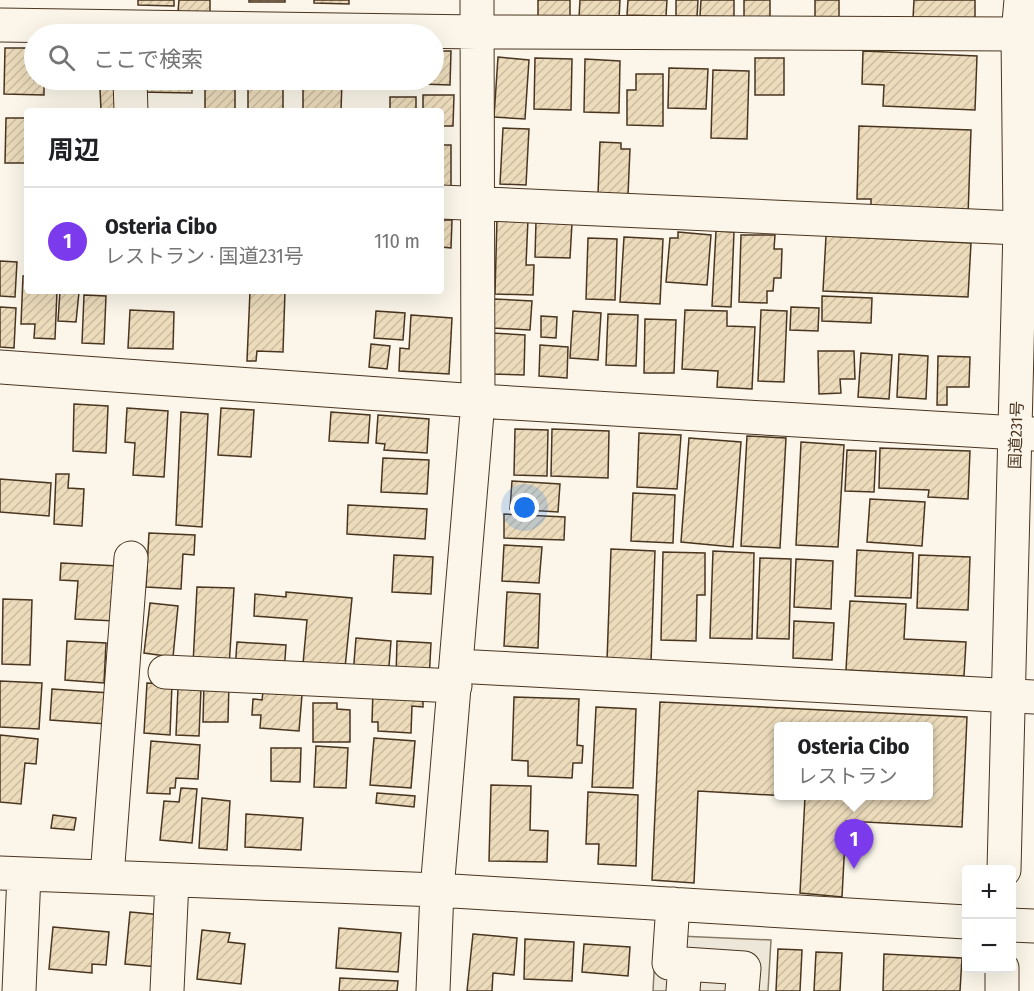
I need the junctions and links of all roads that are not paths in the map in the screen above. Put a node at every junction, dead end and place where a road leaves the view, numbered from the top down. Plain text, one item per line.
1 (477, 0) edge
2 (1021, 0) edge
3 (0, 25) edge
4 (24, 26) edge
5 (444, 32) edge
6 (477, 32) junction
7 (1026, 34) edge
8 (130, 90) edge
9 (131, 108) edge
10 (444, 202) edge
11 (478, 203) junction
12 (1020, 228) junction
13 (0, 367) edge
14 (478, 401) junction
15 (1025, 433) edge
16 (131, 558) dead end
17 (165, 672) dead end
18 (456, 676) junction
19 (1021, 696) edge
20 (1004, 865) edge
21 (12, 874) edge
22 (106, 878) junction
23 (172, 880) junction
24 (437, 890) junction
25 (673, 904) junction
26 (962, 922) edge
27 (1016, 925) edge
28 (1034, 926) edge
29 (1002, 973) edge
30 (684, 978) edge
31 (19, 991) edge
32 (167, 991) edge
33 (433, 991) edge
34 (742, 991) edge
35 (1002, 991) edge

1 - 6 main road
2 - 7 main road, 国道231号
3 - 4 main road
5 - 6 main road
6 - 7 main road
6 - 11 main road
7 - 12 main road, 国道231号
8 - 9 main road
10 - 11 main road
11 - 12 main road
11 - 14 main road
12 - 15 main road, 国道231号
13 - 14 main road
14 - 15 main road
14 - 18 main road
15 - 19 main road, 国道231号
16 - 22 main road
17 - 18 main road
18 - 19 main road
18 - 24 main road
19 - 20 main road, 国道231号
21 - 22 main road
21 - 31 main road
22 - 23 main road
23 - 24 main road
23 - 32 main road
24 - 25 main road
24 - 33 main road
25 - 26 main road
25 - 30 main road
27 - 28 main road
29 - 35 main road
30 - 34 main road

